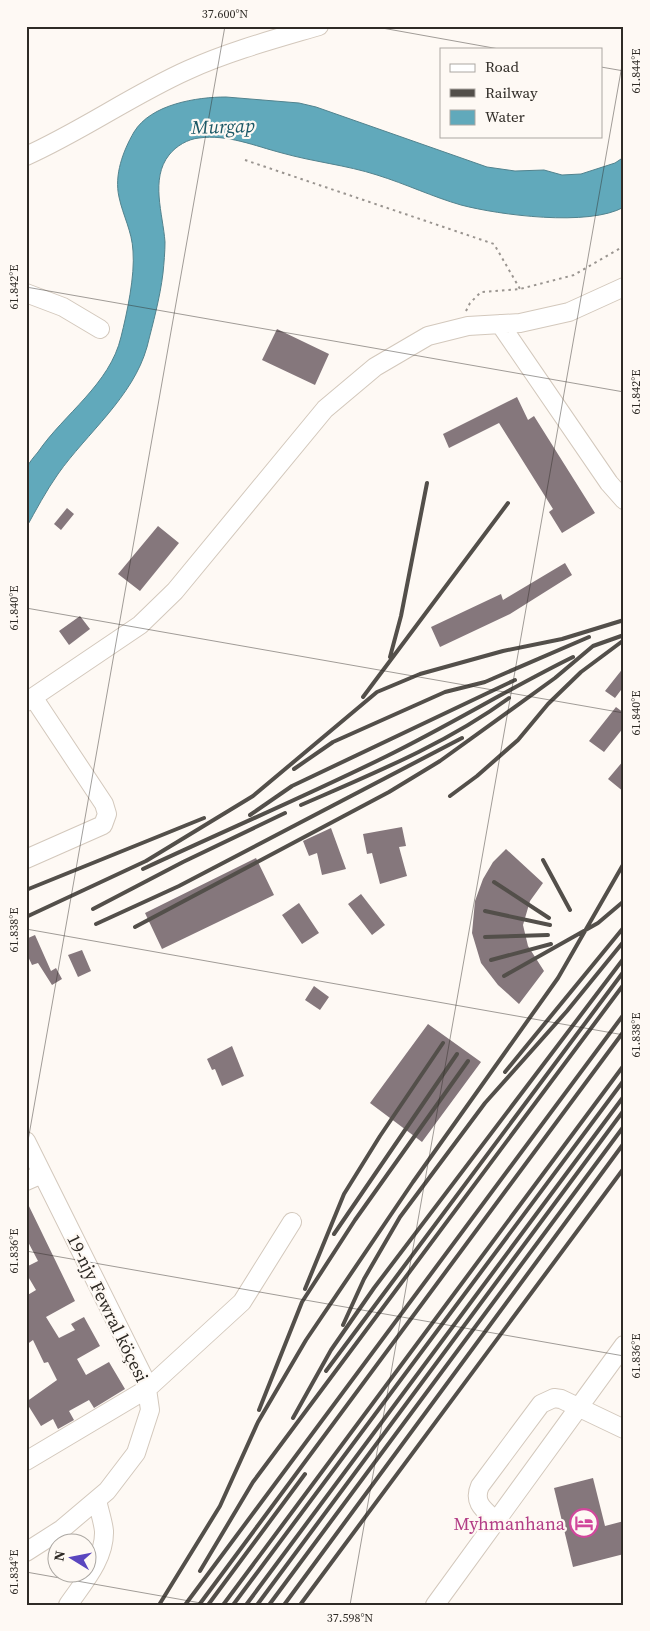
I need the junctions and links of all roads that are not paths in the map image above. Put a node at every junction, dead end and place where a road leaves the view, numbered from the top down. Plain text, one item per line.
1 (319, 26) edge
2 (26, 156) edge
3 (624, 287) edge
4 (26, 293) edge
5 (500, 324) junction
6 (100, 328) dead end
7 (624, 500) edge
8 (30, 699) edge
9 (26, 859) edge
10 (26, 1141) edge
11 (42, 1174) junction
12 (26, 1181) edge
13 (292, 1222) dead end
14 (624, 1346) edge
15 (147, 1389) junction
16 (581, 1406) junction
17 (624, 1429) edge
18 (26, 1461) edge
19 (97, 1500) junction
20 (495, 1520) junction
21 (26, 1552) edge
22 (68, 1605) edge
23 (434, 1605) edge

1 - 2 street
3 - 5 street
4 - 6 street
5 - 7 street
5 - 8 street
8 - 9 street
10 - 11 street, 19-njy Fewral köçesi
11 - 12 street
11 - 15 street, 19-njy Fewral köçesi
13 - 15 street
14 - 16 street
15 - 18 street
15 - 19 street, 19-njy Fewral köçesi
16 - 17 street
16 - 20 street
16 - 20 street
19 - 21 street, 19-njy Fewral köçesi
19 - 22 street
20 - 23 street

